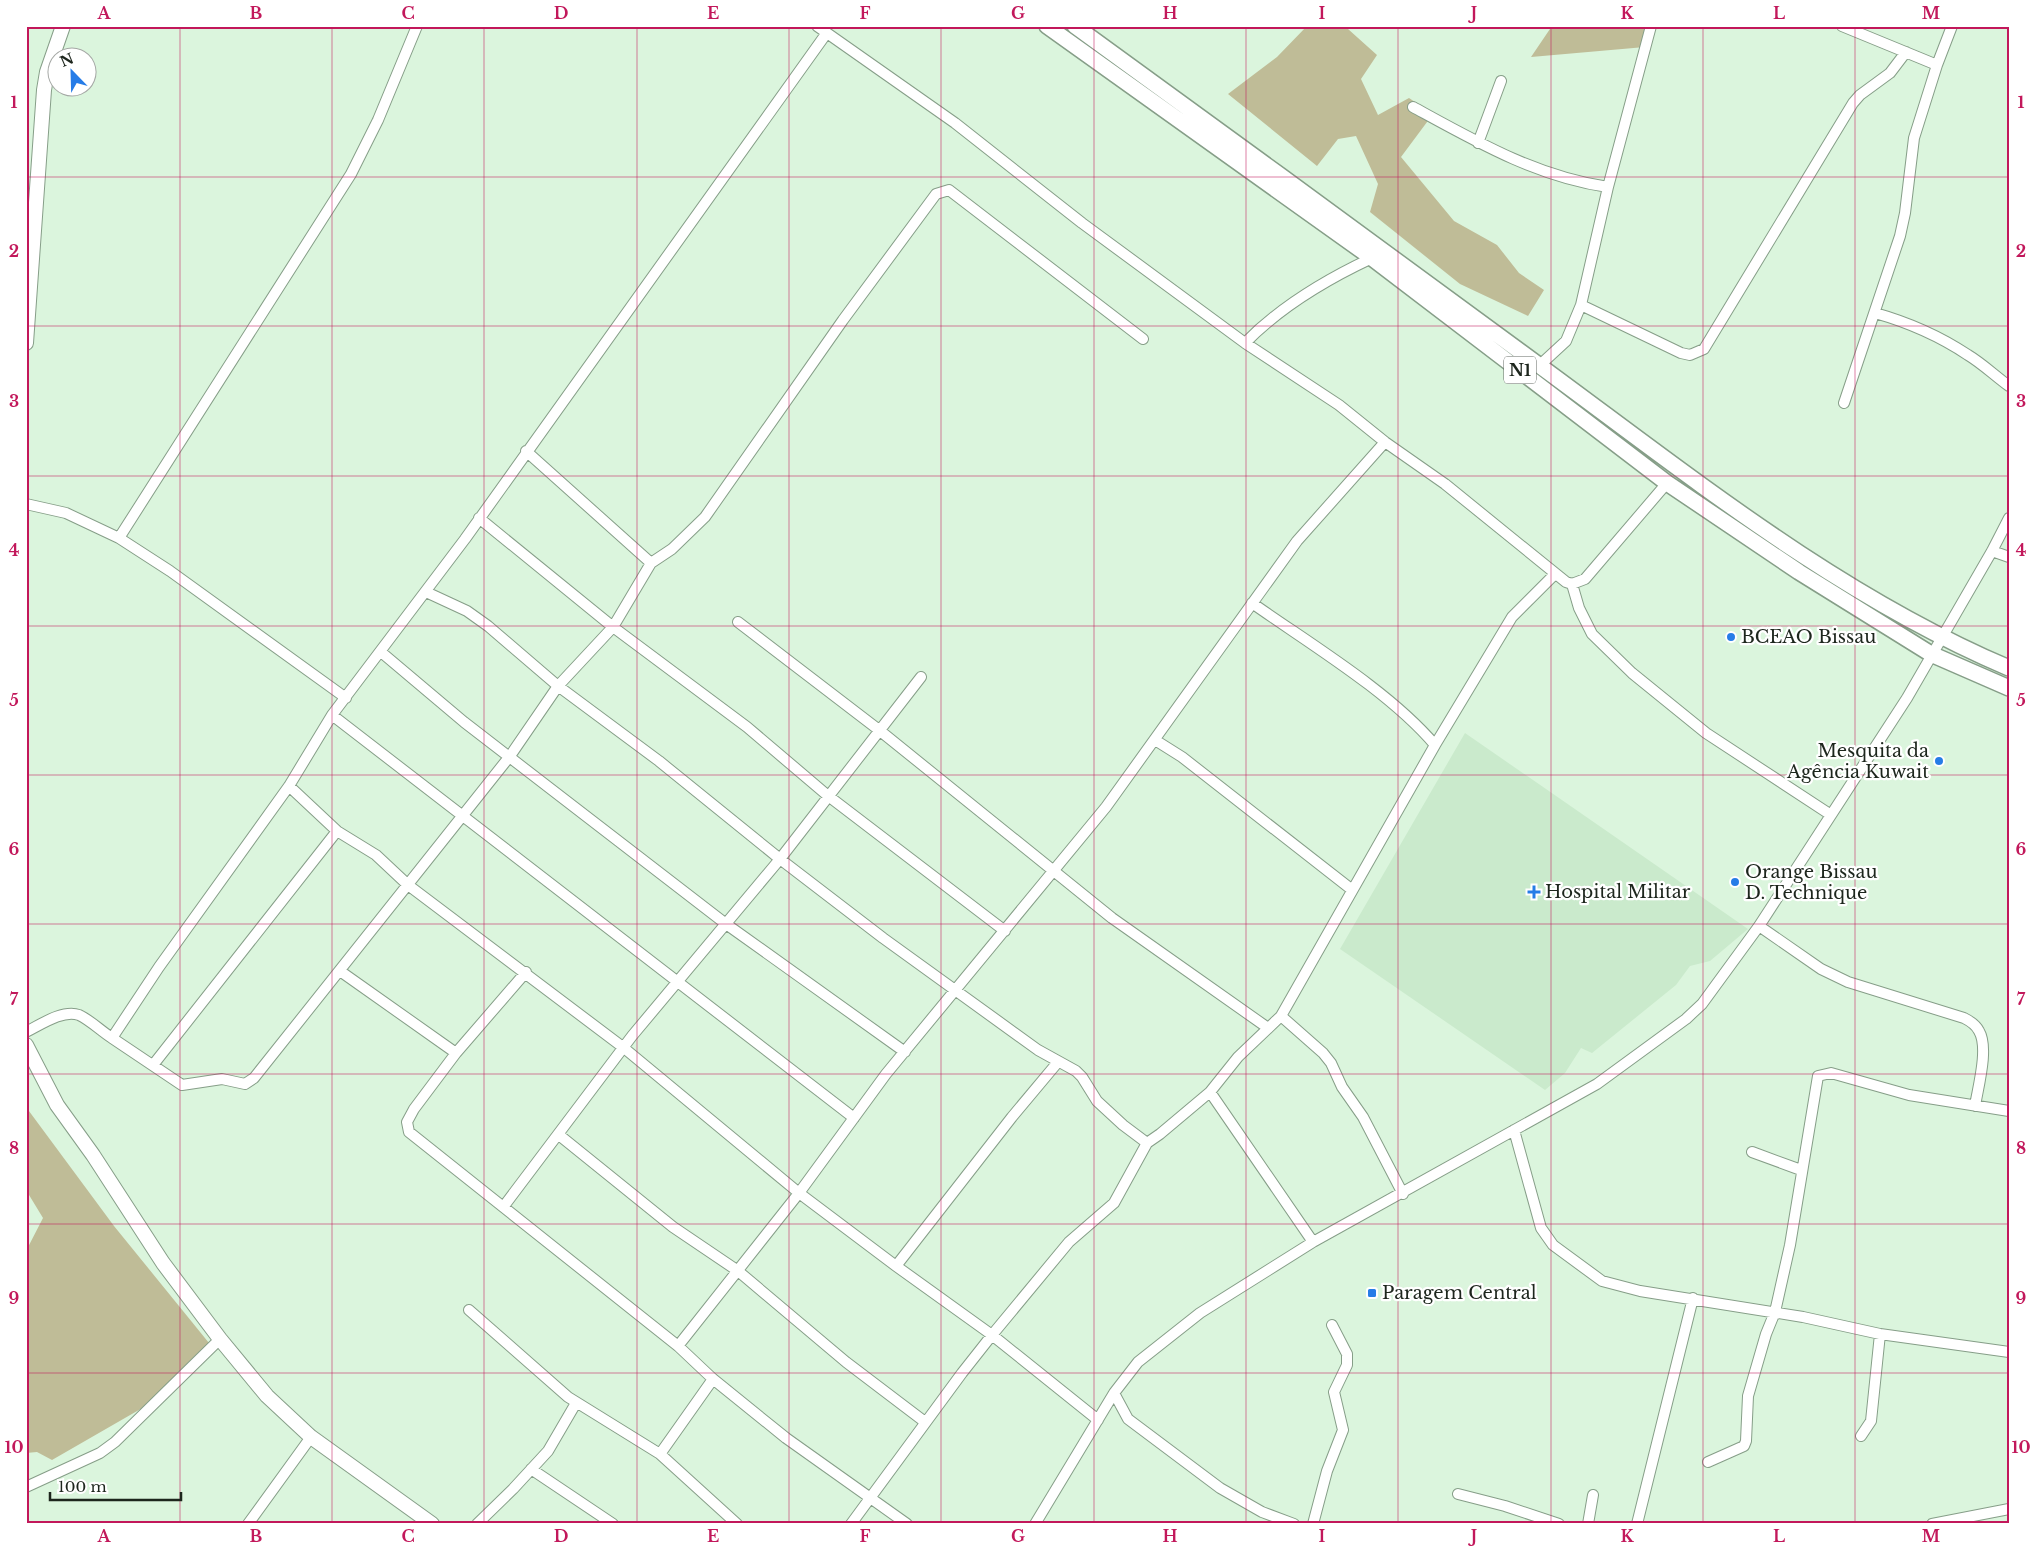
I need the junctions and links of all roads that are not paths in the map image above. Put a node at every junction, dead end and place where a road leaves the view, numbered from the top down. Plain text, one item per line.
1 (63, 26) edge
2 (417, 26) edge
3 (817, 26) edge
4 (1047, 26) edge
5 (1075, 26) edge
6 (1651, 26) edge
7 (1952, 26) edge
8 (1845, 27) edge
9 (826, 34) junction
10 (1906, 52) junction
11 (1937, 65) junction
12 (1501, 81) dead end
13 (1413, 107) dead end
14 (1478, 143) junction
15 (1608, 187) junction
16 (1372, 258) junction
17 (1581, 305) junction
18 (1875, 313) junction
19 (1143, 339) dead end
20 (26, 343) edge
21 (1245, 343) junction
22 (1540, 365) junction
23 (2009, 386) edge
24 (1844, 403) dead end
25 (1385, 442) junction
26 (526, 451) junction
27 (1667, 483) junction
28 (26, 504) edge
29 (479, 518) junction
30 (2009, 518) edge
31 (119, 538) junction
32 (1992, 551) junction
33 (2009, 558) edge
34 (650, 563) junction
35 (1555, 574) junction
36 (1572, 584) junction
37 (426, 592) junction
38 (1252, 602) junction
39 (738, 622) dead end
40 (613, 627) junction
41 (1942, 637) junction
42 (381, 652) junction
43 (1931, 654) junction
44 (2009, 668) edge
45 (921, 677) dead end
46 (558, 686) junction
47 (2009, 688) edge
48 (346, 698) junction
49 (332, 715) junction
50 (879, 730) junction
51 (1155, 740) junction
52 (1434, 745) junction
53 (510, 756) junction
54 (289, 786) junction
55 (827, 795) junction
56 (1831, 815) junction
57 (462, 817) junction
58 (337, 831) junction
59 (780, 859) junction
60 (1053, 871) junction
61 (408, 885) junction
62 (1352, 890) junction
63 (726, 924) junction
64 (1758, 926) junction
65 (1005, 931) junction
66 (340, 970) junction
67 (526, 972) junction
68 (678, 981) junction
69 (956, 992) junction
70 (1281, 1016) junction
71 (1268, 1028) junction
72 (26, 1032) edge
73 (112, 1038) junction
74 (26, 1045) edge
75 (624, 1048) junction
76 (905, 1052) junction
77 (456, 1053) junction
78 (1058, 1062) junction
79 (153, 1065) junction
80 (1210, 1092) junction
81 (1976, 1106) junction
82 (2009, 1111) edge
83 (854, 1118) junction
84 (1514, 1130) junction
85 (558, 1135) junction
86 (1147, 1143) junction
87 (1752, 1152) dead end
88 (1801, 1170) junction
89 (799, 1192) junction
90 (1403, 1194) junction
91 (504, 1206) junction
92 (1313, 1242) junction
93 (896, 1266) junction
94 (738, 1271) junction
95 (1693, 1298) junction
96 (469, 1310) dead end
97 (1775, 1312) junction
98 (1332, 1325) dead end
99 (1880, 1334) junction
100 (992, 1335) junction
101 (220, 1339) junction
102 (678, 1346) junction
103 (2009, 1352) edge
104 (713, 1379) junction
105 (1114, 1393) junction
106 (576, 1403) junction
107 (1098, 1420) junction
108 (925, 1422) junction
109 (311, 1436) junction
110 (1861, 1436) dead end
111 (660, 1454) junction
112 (1708, 1462) dead end
113 (531, 1469) junction
114 (26, 1487) edge
115 (1458, 1494) dead end
116 (1594, 1495) dead end
117 (870, 1496) junction
118 (2009, 1509) edge
119 (248, 1524) edge
120 (432, 1524) edge
121 (477, 1524) edge
122 (613, 1524) edge
123 (737, 1524) edge
124 (851, 1524) edge
125 (907, 1524) edge
126 (1035, 1524) edge
127 (1294, 1524) edge
128 (1313, 1524) edge
129 (1559, 1524) edge
130 (1588, 1524) edge
131 (1636, 1524) edge
132 (1932, 1524) edge

1 - 20 street
2 - 31 street
3 - 9 street
4 - 16 main road, N1
5 - 22 main road, N1
6 - 15 street
7 - 11 street
8 - 10 street
9 - 21 street
9 - 26 street
10 - 11 street
10 - 17 street
11 - 18 street
12 - 14 street
13 - 14 street
14 - 15 street
15 - 17 street
16 - 21 street
16 - 27 main road, N1
17 - 22 street
18 - 23 street
18 - 24 street
19 - 34 street
21 - 25 street
22 - 41 main road, N1
25 - 35 street
25 - 38 street
26 - 29 street
26 - 34 street
27 - 36 street
27 - 43 main road, N1
28 - 31 street
29 - 37 street
29 - 40 street
30 - 32 street
31 - 48 street
32 - 33 street
32 - 41 street
34 - 40 street
35 - 36 street
35 - 52 street
36 - 56 street
37 - 42 street
37 - 46 street
38 - 51 street
38 - 52 street
39 - 50 street
40 - 46 street
40 - 55 street
41 - 43 street
41 - 44 main road, N1
42 - 48 street
42 - 53 street
43 - 47 main road, N1
43 - 56 street
45 - 50 street
46 - 53 street
46 - 59 street
48 - 49 street
49 - 54 street
49 - 57 street
50 - 55 street
50 - 60 street
51 - 60 street
51 - 62 street
52 - 62 street
53 - 57 street
53 - 63 street
54 - 58 street
54 - 73 street
55 - 59 street
55 - 65 street
56 - 64 street
57 - 61 street
57 - 68 street
58 - 61 street
58 - 79 street
59 - 63 street
59 - 69 street
60 - 65 street
60 - 71 street
61 - 66 street
61 - 67 street
62 - 70 street
63 - 68 street
63 - 76 street
64 - 81 street
64 - 84 street
65 - 69 street
66 - 77 street
66 - 79 street
67 - 75 street
67 - 77 street
68 - 75 street
68 - 83 street
69 - 76 street
69 - 78 street
70 - 71 street
70 - 90 street
71 - 80 street
72 - 73 street
73 - 79 street
74 - 101 street
75 - 85 street
75 - 89 street
76 - 83 street
77 - 91 street
78 - 86 street
78 - 93 street
80 - 86 street
80 - 92 street
81 - 82 street
81 - 88 street
83 - 89 street
84 - 90 street
84 - 95 street
85 - 91 street
85 - 94 street
86 - 100 street
87 - 88 street
88 - 97 street
89 - 93 street
89 - 94 street
90 - 92 street
91 - 102 street
92 - 105 street
93 - 100 street
94 - 102 street
94 - 108 street
95 - 97 street
95 - 131 street
96 - 106 street
97 - 99 street
97 - 112 street
98 - 128 street
99 - 103 street
99 - 110 street
100 - 107 street
100 - 108 street
101 - 109 street
101 - 114 street
102 - 104 street
104 - 111 street
104 - 117 street
105 - 107 street
105 - 127 street
106 - 111 street
106 - 113 street
107 - 126 street
108 - 117 street
109 - 119 street
109 - 120 street
111 - 123 street
113 - 121 street
113 - 122 street
115 - 129 street
116 - 130 street
117 - 124 street
117 - 125 street
118 - 132 street

